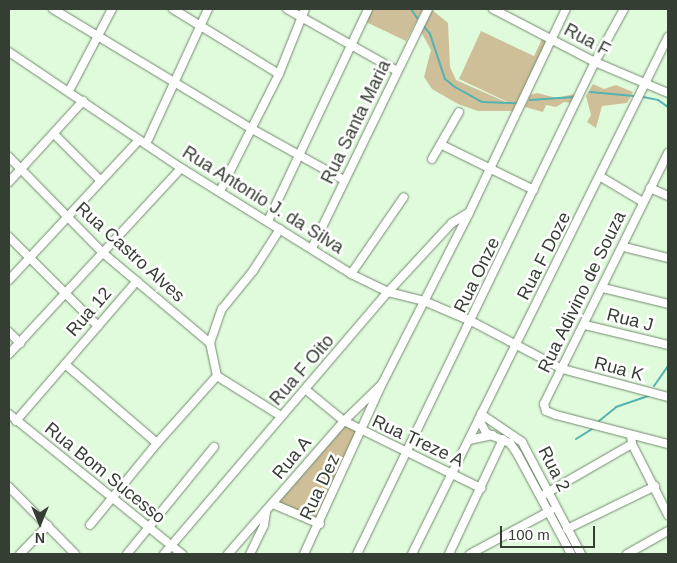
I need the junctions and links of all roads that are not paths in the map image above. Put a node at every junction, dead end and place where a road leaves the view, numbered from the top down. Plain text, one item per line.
1 (53, 9) edge
2 (112, 9) edge
3 (172, 9) edge
4 (208, 9) edge
5 (287, 9) edge
6 (305, 9) edge
7 (368, 9) edge
8 (428, 9) edge
9 (494, 9) edge
10 (566, 9) edge
11 (624, 9) edge
12 (507, 12) edge
13 (300, 18) junction
14 (201, 25) junction
15 (98, 36) junction
16 (668, 37) edge
17 (551, 38) junction
18 (350, 46) junction
19 (10, 54) edge
20 (595, 62) junction
21 (397, 71) junction
22 (279, 74) junction
23 (174, 81) junction
24 (644, 84) junction
25 (69, 92) junction
26 (668, 93) edge
27 (83, 101) junction
28 (459, 112) dead end
29 (252, 129) junction
30 (54, 134) junction
31 (143, 142) junction
32 (442, 145) junction
33 (668, 154) edge
34 (298, 155) junction
35 (9, 157) edge
36 (432, 159) dead end
37 (181, 168) junction
38 (490, 168) junction
39 (21, 169) junction
40 (601, 176) junction
41 (344, 180) junction
42 (101, 181) junction
43 (9, 182) edge
44 (650, 188) junction
45 (534, 190) junction
46 (220, 191) junction
47 (668, 196) edge
48 (404, 197) dead end
49 (643, 202) junction
50 (469, 213) junction
51 (68, 218) junction
52 (268, 221) junction
53 (280, 229) junction
54 (9, 237) edge
55 (624, 247) junction
56 (312, 248) junction
57 (103, 253) junction
58 (30, 258) junction
59 (668, 258) edge
60 (351, 274) junction
61 (9, 280) edge
62 (137, 280) junction
63 (603, 288) junction
64 (388, 292) junction
65 (64, 296) junction
66 (424, 301) junction
67 (668, 304) edge
68 (471, 321) junction
69 (585, 325) junction
70 (98, 326) junction
71 (9, 332) edge
72 (20, 343) junction
73 (210, 343) junction
74 (668, 345) edge
75 (516, 346) junction
76 (9, 354) edge
77 (65, 364) junction
78 (562, 369) junction
79 (217, 376) junction
80 (382, 384) junction
81 (305, 389) junction
82 (668, 397) edge
83 (9, 414) edge
84 (281, 416) junction
85 (480, 417) junction
86 (16, 421) junction
87 (344, 421) junction
88 (362, 431) junction
89 (492, 435) junction
90 (631, 435) junction
91 (503, 439) junction
92 (470, 440) junction
93 (156, 443) junction
94 (632, 444) junction
95 (668, 444) edge
96 (214, 446) dead end
97 (408, 452) junction
98 (451, 472) junction
99 (655, 486) junction
100 (9, 487) edge
101 (481, 488) junction
102 (545, 494) junction
103 (114, 497) junction
104 (273, 504) junction
105 (266, 512) junction
106 (550, 512) junction
107 (668, 515) edge
108 (320, 524) junction
109 (48, 525) junction
110 (90, 525) dead end
111 (150, 528) junction
112 (568, 529) junction
113 (668, 531) edge
114 (172, 545) junction
115 (632, 553) edge
116 (20, 554) edge
117 (75, 554) edge
118 (127, 554) edge
119 (164, 554) edge
120 (182, 554) edge
121 (228, 554) edge
122 (250, 554) edge
123 (304, 554) edge
124 (357, 554) edge
125 (412, 554) edge
126 (449, 554) edge
127 (470, 554) edge
128 (571, 554) edge
129 (581, 554) edge

1 - 15 street
2 - 15 street
3 - 14 street
4 - 14 street
5 - 13 street
6 - 13 street
7 - 18 street
8 - 21 street, Rua Santa Maria
9 - 12 street, Rua F
10 - 17 street, Rua Dez
11 - 20 street, Rua Onze
12 - 17 street, Rua F
13 - 18 street
13 - 22 street
14 - 22 street
14 - 23 street
15 - 23 street
15 - 25 street
16 - 24 street, Rua F Doze
17 - 20 street, Rua F
17 - 38 street, Rua Dez
18 - 21 street
18 - 34 street
19 - 25 street, Rua Antonio J. da Silva
20 - 24 street, Rua F
20 - 45 street, Rua Onze
21 - 41 street, Rua Santa Maria
22 - 29 street
23 - 29 street
23 - 31 street
24 - 26 street, Rua F
24 - 40 street, Rua F Doze
25 - 27 street, Rua Antonio J. da Silva
27 - 30 street
27 - 31 street, Rua Antonio J. da Silva
28 - 32 street
29 - 34 street
29 - 46 street
30 - 39 street
30 - 42 street
31 - 37 street, Rua Antonio J. da Silva
31 - 42 street
32 - 36 street
32 - 38 street
33 - 44 street, Rua Adivino de Souza
34 - 41 street
34 - 52 street
35 - 39 street, Rua Castro Alves
37 - 46 street, Rua Antonio J. da Silva
37 - 57 street
38 - 45 street
38 - 50 street, Rua Dez
39 - 43 street
39 - 51 street, Rua Castro Alves
40 - 49 street
40 - 75 street, Rua F Doze
41 - 56 street, Rua Santa Maria
42 - 51 street
44 - 47 street
44 - 49 street, Rua Adivino de Souza
45 - 68 street, Rua Onze
46 - 52 street, Rua Antonio J. da Silva
48 - 60 street
49 - 55 street, Rua Adivino de Souza
50 - 64 street, Rua F Oito
50 - 66 street, Rua Dez
51 - 57 street, Rua Castro Alves
51 - 58 street
52 - 53 street, Rua Antonio J. da Silva
53 - 56 street, Rua Antonio J. da Silva
53 - 73 street
54 - 58 street
55 - 59 street
55 - 63 street, Rua Adivino de Souza
56 - 60 street, Rua Antonio J. da Silva
57 - 62 street, Rua Castro Alves
57 - 65 street
58 - 61 street
58 - 65 street
60 - 64 street, Rua Antonio J. da Silva
62 - 70 street, Rua 12
62 - 73 street, Rua Castro Alves
63 - 67 street
63 - 69 street, Rua Adivino de Souza
64 - 66 street, Rua Antonio J. da Silva
64 - 81 street, Rua F Oito
65 - 70 street
65 - 72 street
66 - 68 street, Rua Antonio J. da Silva
66 - 80 street, Rua Dez
68 - 75 street, Rua Antonio J. da Silva
68 - 97 street, Rua Onze
69 - 74 street, Rua J
69 - 78 street, Rua Adivino de Souza
70 - 77 street, Rua 12
71 - 72 street
72 - 76 street
73 - 79 street
75 - 78 street
75 - 85 street, Rua F Doze
77 - 86 street, Rua 12
77 - 93 street
78 - 82 street, Rua K
78 - 90 street, Rua Adivino de Souza
79 - 84 street
79 - 93 street
80 - 87 street, Rua A
80 - 88 street, Rua Dez
81 - 84 street, Rua F Oito
81 - 87 street, Rua Treze A
83 - 86 street, Rua Bom Sucesso
84 - 114 street, Rua F Oito
85 - 89 street, Rua 2
85 - 92 street, Rua F Doze
85 - 102 street, Rua 2
86 - 103 street, Rua Bom Sucesso
87 - 88 street, Rua Treze A
87 - 104 street, Rua A
88 - 97 street, Rua Treze A
88 - 108 street, Rua Dez
89 - 91 street, Rua 2
89 - 92 street
90 - 94 street
90 - 95 street
91 - 101 street
91 - 102 street, Rua 2
92 - 98 street, Rua F Doze
93 - 103 street
94 - 99 street
94 - 102 street
96 - 111 street
97 - 98 street, Rua Treze A
97 - 124 street, Rua Onze
98 - 101 street, Rua Treze A
98 - 125 street, Rua F Doze
99 - 107 street
99 - 112 street
100 - 109 street
101 - 126 street
102 - 106 street, Rua 2
102 - 112 street, Rua 2
103 - 110 street
103 - 111 street, Rua Bom Sucesso
104 - 105 street, Rua A
104 - 108 street
105 - 121 street, Rua A
105 - 122 street
106 - 127 street
106 - 128 street, Rua 2
108 - 123 street, Rua Dez
109 - 116 street
109 - 117 street
111 - 114 street, Rua Bom Sucesso
111 - 118 street
112 - 129 street, Rua 2
113 - 115 street
114 - 119 street, Rua F Oito
114 - 120 street, Rua Bom Sucesso

